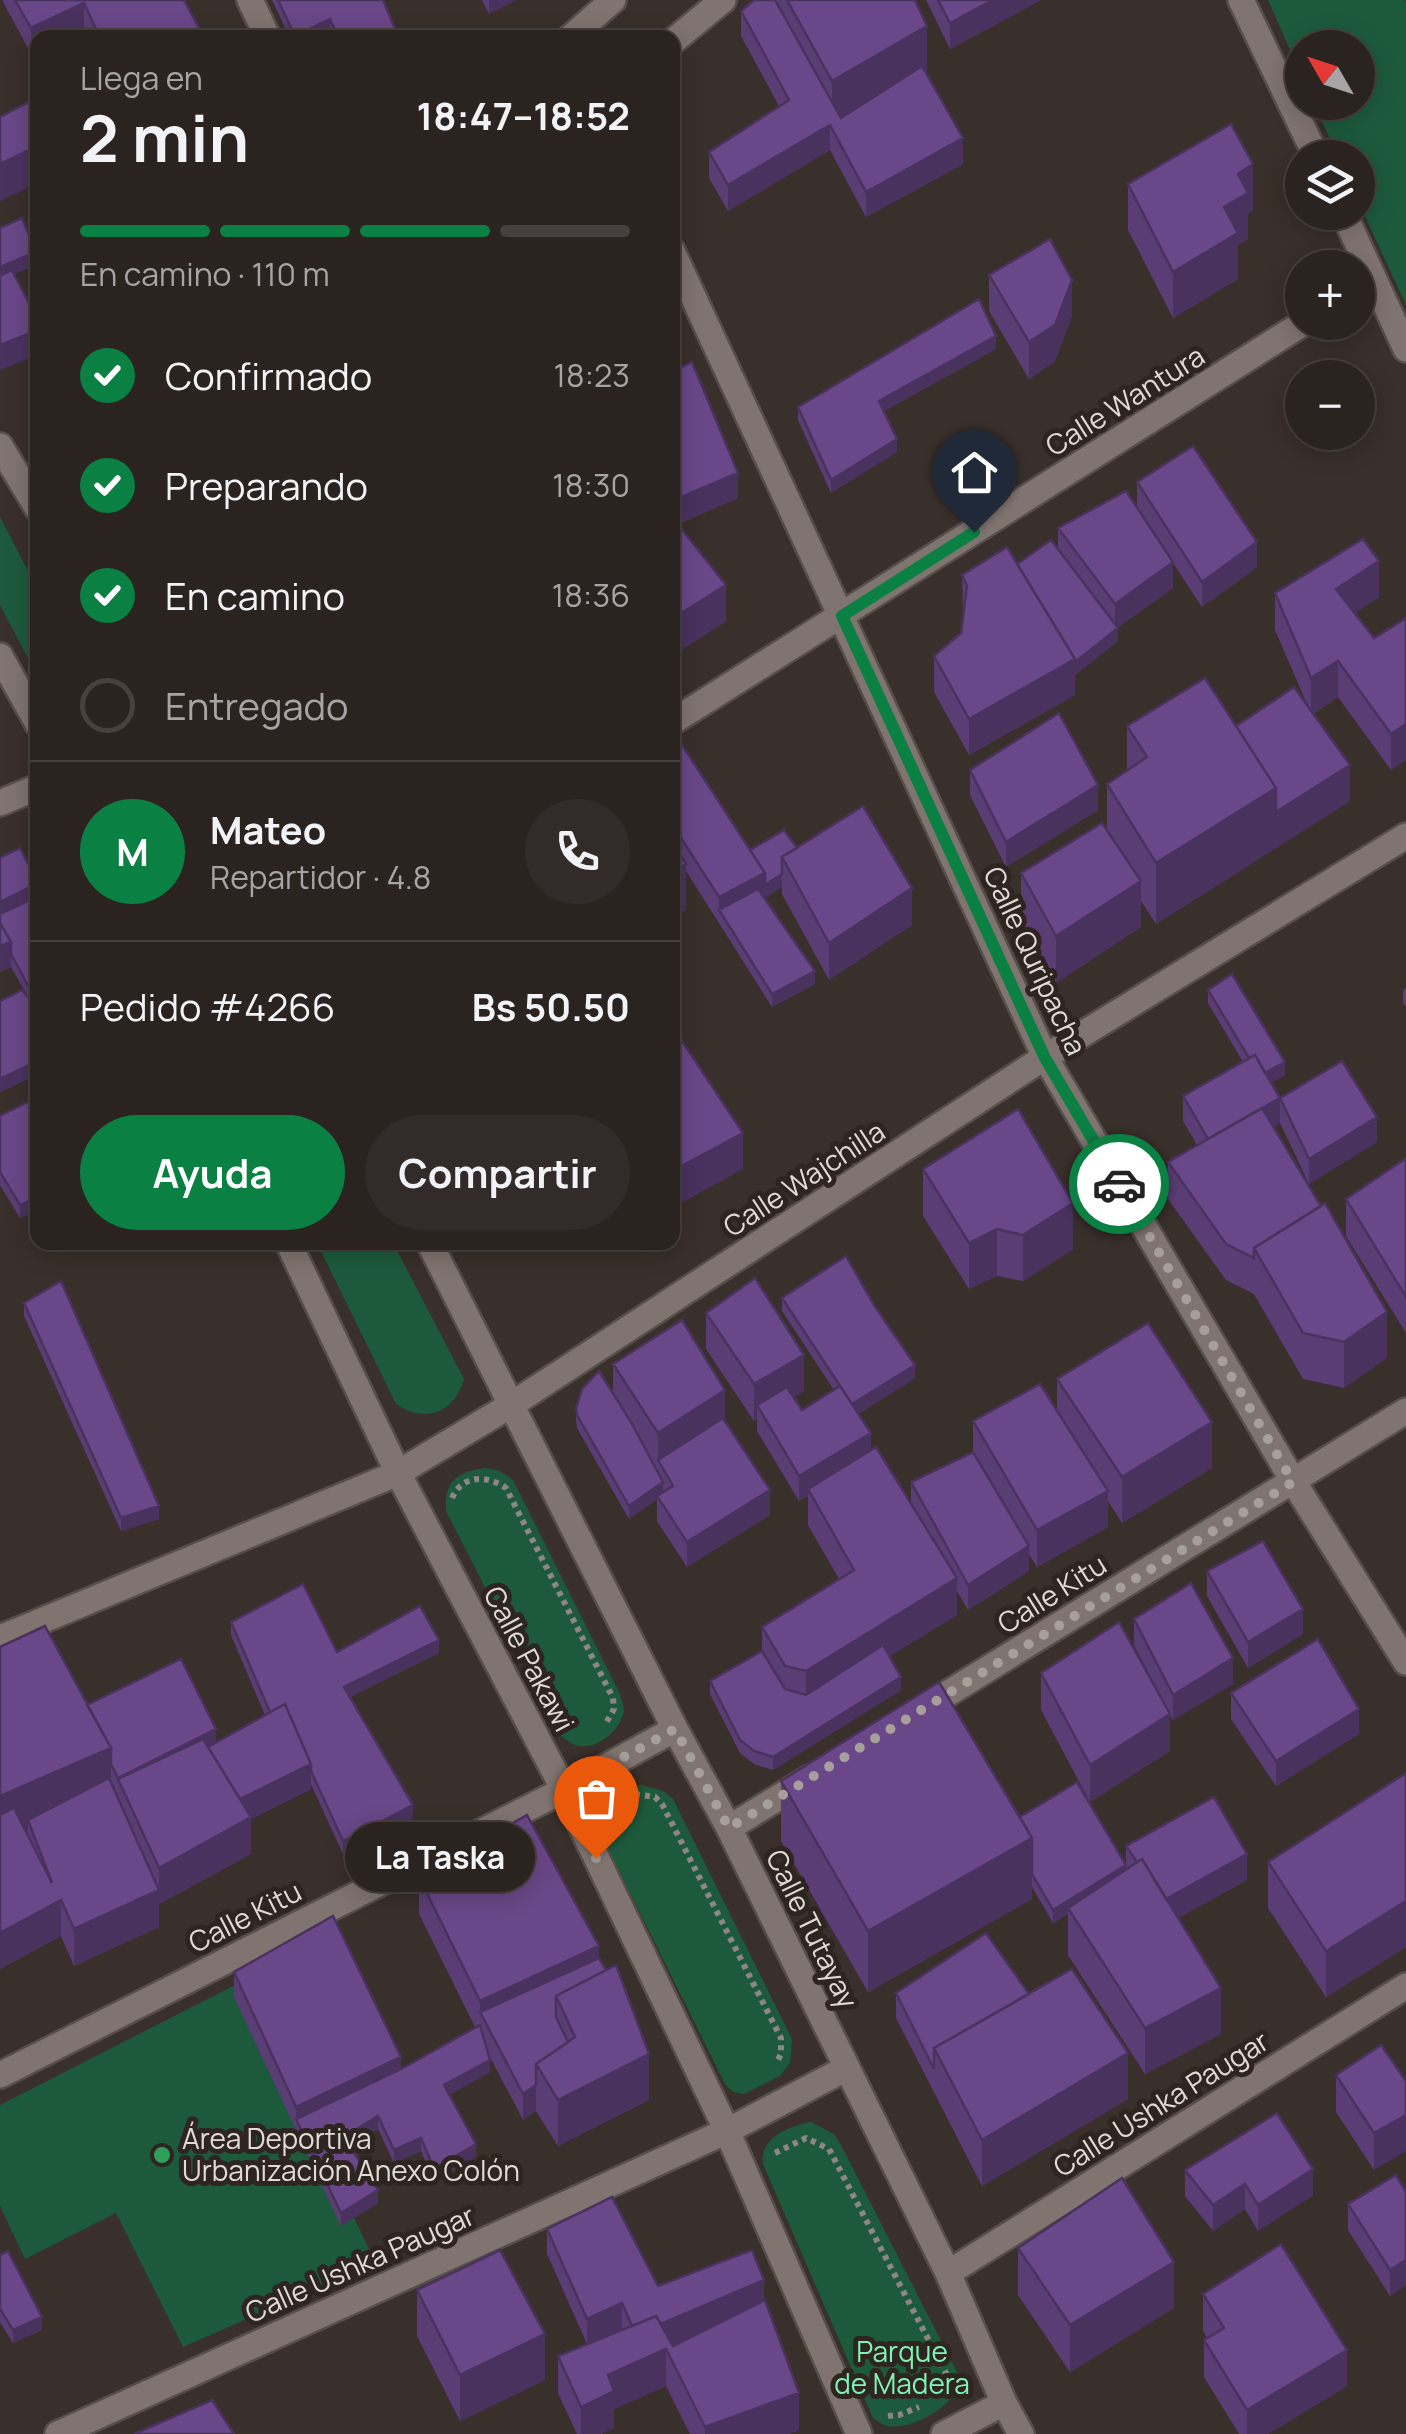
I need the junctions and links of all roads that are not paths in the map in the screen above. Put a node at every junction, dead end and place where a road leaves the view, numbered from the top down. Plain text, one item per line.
1 (250, 0) edge
2 (614, 0) edge
3 (723, 0) edge
4 (1241, 0) edge
5 (264, 30) edge
6 (579, 30) edge
7 (680, 35) edge
8 (1307, 140) edge
9 (680, 268) edge
10 (1375, 299) edge
11 (1285, 334) edge
12 (1406, 349) edge
13 (0, 446) edge
14 (30, 489) edge
15 (842, 616) junction
16 (0, 656) edge
17 (30, 710) edge
18 (680, 717) edge
19 (30, 790) edge
20 (0, 803) edge
21 (1406, 836) edge
22 (1045, 1058) junction
23 (292, 1250) edge
24 (433, 1250) edge
25 (511, 1405) junction
26 (1406, 1411) edge
27 (398, 1474) junction
28 (1293, 1482) junction
29 (0, 1638) edge
30 (1406, 1662) edge
31 (895, 1726) edge
32 (675, 1729) junction
33 (828, 1767) edge
34 (564, 1790) junction
35 (729, 1828) junction
36 (1406, 1986) edge
37 (847, 2068) junction
38 (0, 2075) edge
39 (727, 2131) junction
40 (948, 2273) junction
41 (1004, 2403) junction
42 (58, 2434) edge
43 (859, 2434) edge
44 (944, 2434) edge
45 (1021, 2434) edge

1 - 5 street
2 - 6 street
3 - 7 street
4 - 8 street
9 - 15 street, Calle Quripacha
10 - 12 street
11 - 15 street, Calle Wantura
13 - 14 street
15 - 18 street, Calle Wantura
15 - 22 street, Calle Quripacha
16 - 17 street
19 - 20 street
21 - 22 street, Calle Wajchilla
22 - 25 street, Calle Wajchilla
22 - 28 street, Calle Quripacha
23 - 27 street, Calle Pakawi
24 - 25 street, Calle Tutayay
25 - 27 street, Calle Wajchilla
25 - 32 street, Calle Tutayay
26 - 28 street, Calle Kitu
27 - 29 street, Calle Wajchilla
27 - 34 street, Calle Pakawi
28 - 30 street, Calle Quripacha
28 - 31 street, Calle Kitu
32 - 34 street, Calle Kitu
32 - 35 street, Calle Tutayay
33 - 35 street
34 - 38 street, Calle Kitu
34 - 39 street, Calle Pakawi
35 - 37 street, Calle Tutayay
36 - 40 street, Calle Ushka Paugar
37 - 39 street, Calle Ushka Paugar
37 - 40 street, Calle Tutayay
39 - 42 street, Calle Ushka Paugar
39 - 43 street, Calle Pakawi
40 - 41 street, Calle Tutayay
41 - 44 street
41 - 45 street, Calle Tutayay

